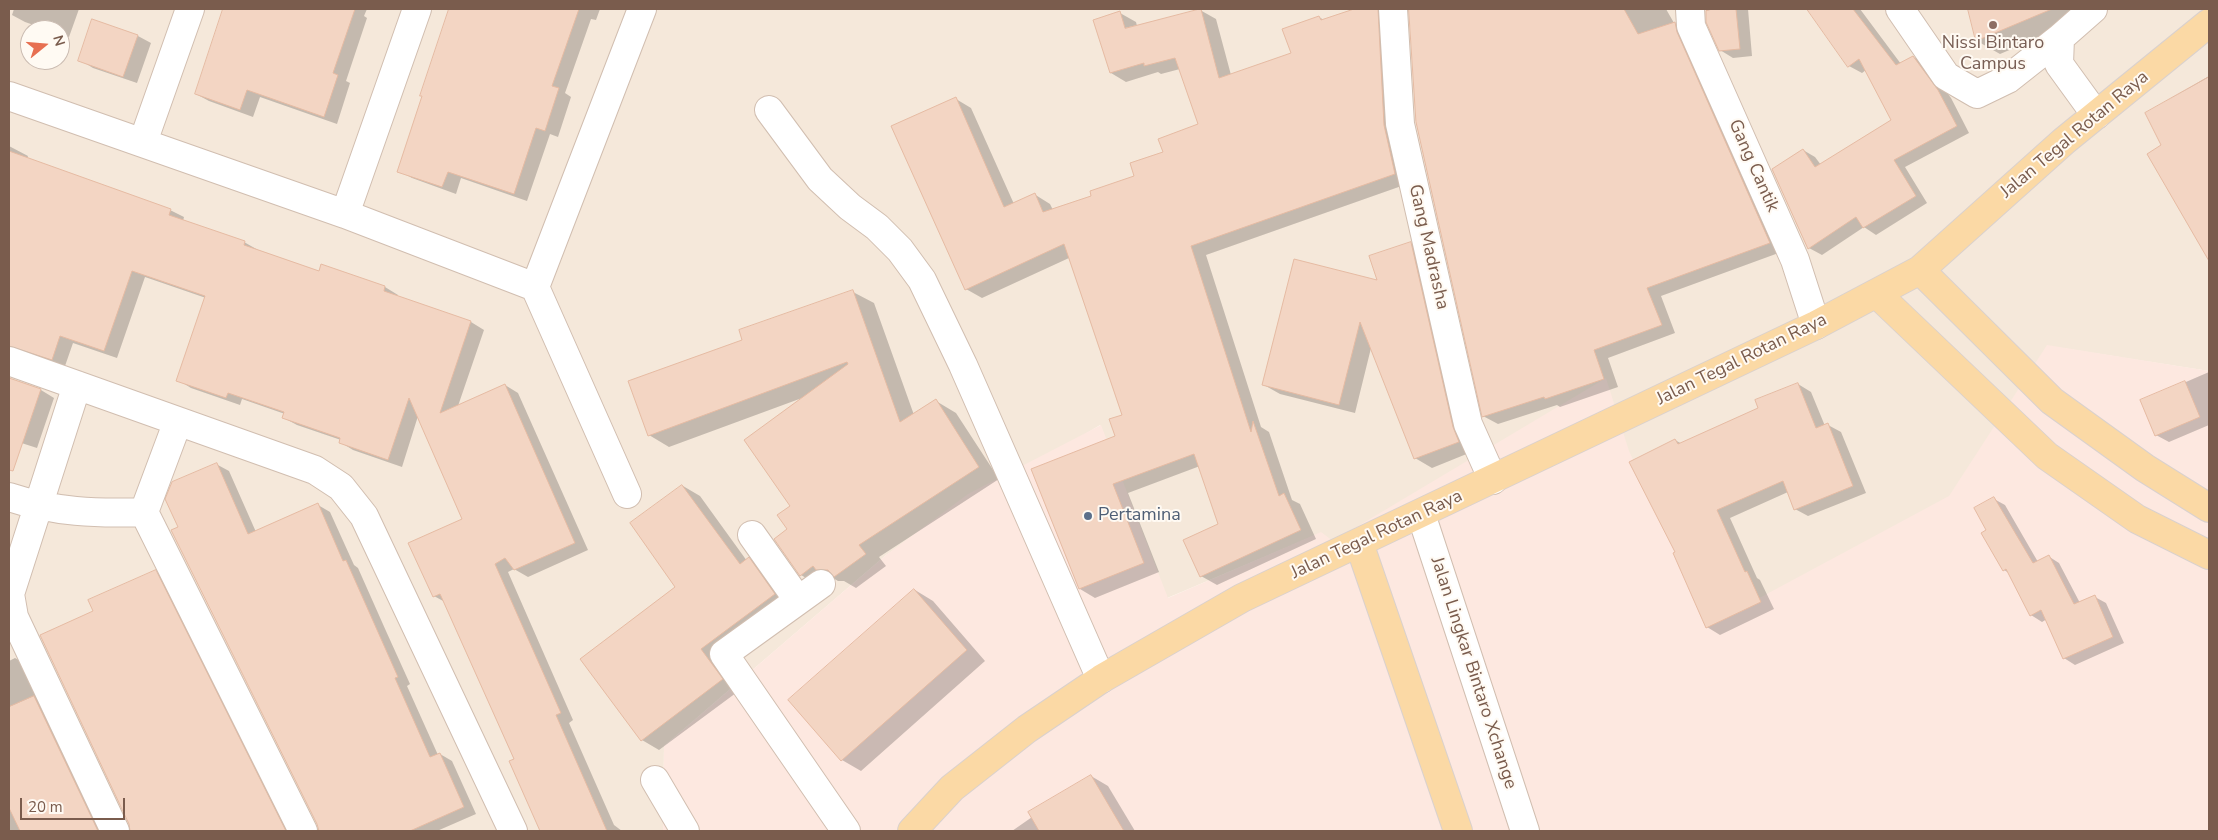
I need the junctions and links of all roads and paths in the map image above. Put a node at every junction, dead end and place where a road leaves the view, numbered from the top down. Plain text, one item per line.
1 (190, 9) edge
2 (417, 9) edge
3 (642, 9) edge
4 (1393, 9) edge
5 (1690, 9) edge
6 (1900, 9) edge
7 (2093, 9) edge
8 (2209, 23) edge
9 (2060, 38) junction
10 (9, 96) edge
11 (769, 110) dead end
12 (2096, 115) junction
13 (143, 142) junction
14 (345, 214) junction
15 (1920, 270) junction
16 (535, 287) junction
17 (1877, 294) junction
18 (1816, 325) junction
19 (9, 361) edge
20 (77, 385) junction
21 (178, 421) junction
22 (1493, 480) junction
23 (627, 494) dead end
24 (9, 496) edge
25 (38, 506) junction
26 (2209, 508) edge
27 (144, 512) junction
28 (1421, 514) junction
29 (752, 534) dead end
30 (1359, 543) junction
31 (2209, 555) edge
32 (821, 584) dead end
33 (798, 600) junction
34 (1101, 679) junction
35 (655, 780) dead end
36 (504, 828) edge
37 (115, 831) edge
38 (303, 831) edge
39 (685, 831) edge
40 (846, 831) edge
41 (912, 831) edge
42 (1458, 831) edge
43 (1525, 831) edge

1 - 13 street
2 - 14 street
3 - 16 street
4 - 22 street, Gang Madrasha
5 - 18 street, Gang Cantik
6 - 9 street
7 - 9 street
8 - 12 main road, Jalan Tegal Rotan Raya
9 - 12 street
10 - 13 street
11 - 34 street
12 - 15 main road, Jalan Tegal Rotan Raya
13 - 14 street
14 - 16 street
15 - 17 main road, Jalan Tegal Rotan Raya
15 - 26 main road
16 - 23 street
17 - 18 main road, Jalan Tegal Rotan Raya
17 - 31 main road
18 - 22 main road, Jalan Tegal Rotan Raya
19 - 20 street
20 - 21 street
20 - 25 street
21 - 27 street
21 - 36 street
22 - 28 main road, Jalan Tegal Rotan Raya
24 - 25 street
25 - 27 street
25 - 37 street
27 - 38 street
28 - 30 main road, Jalan Tegal Rotan Raya
28 - 43 street, Jalan Lingkar Bintaro Xchange
29 - 33 street
30 - 34 main road, Jalan Tegal Rotan Raya
30 - 42 main road
32 - 33 street
33 - 40 street
34 - 41 main road, Jalan Tegal Rotan Raya
35 - 39 street

